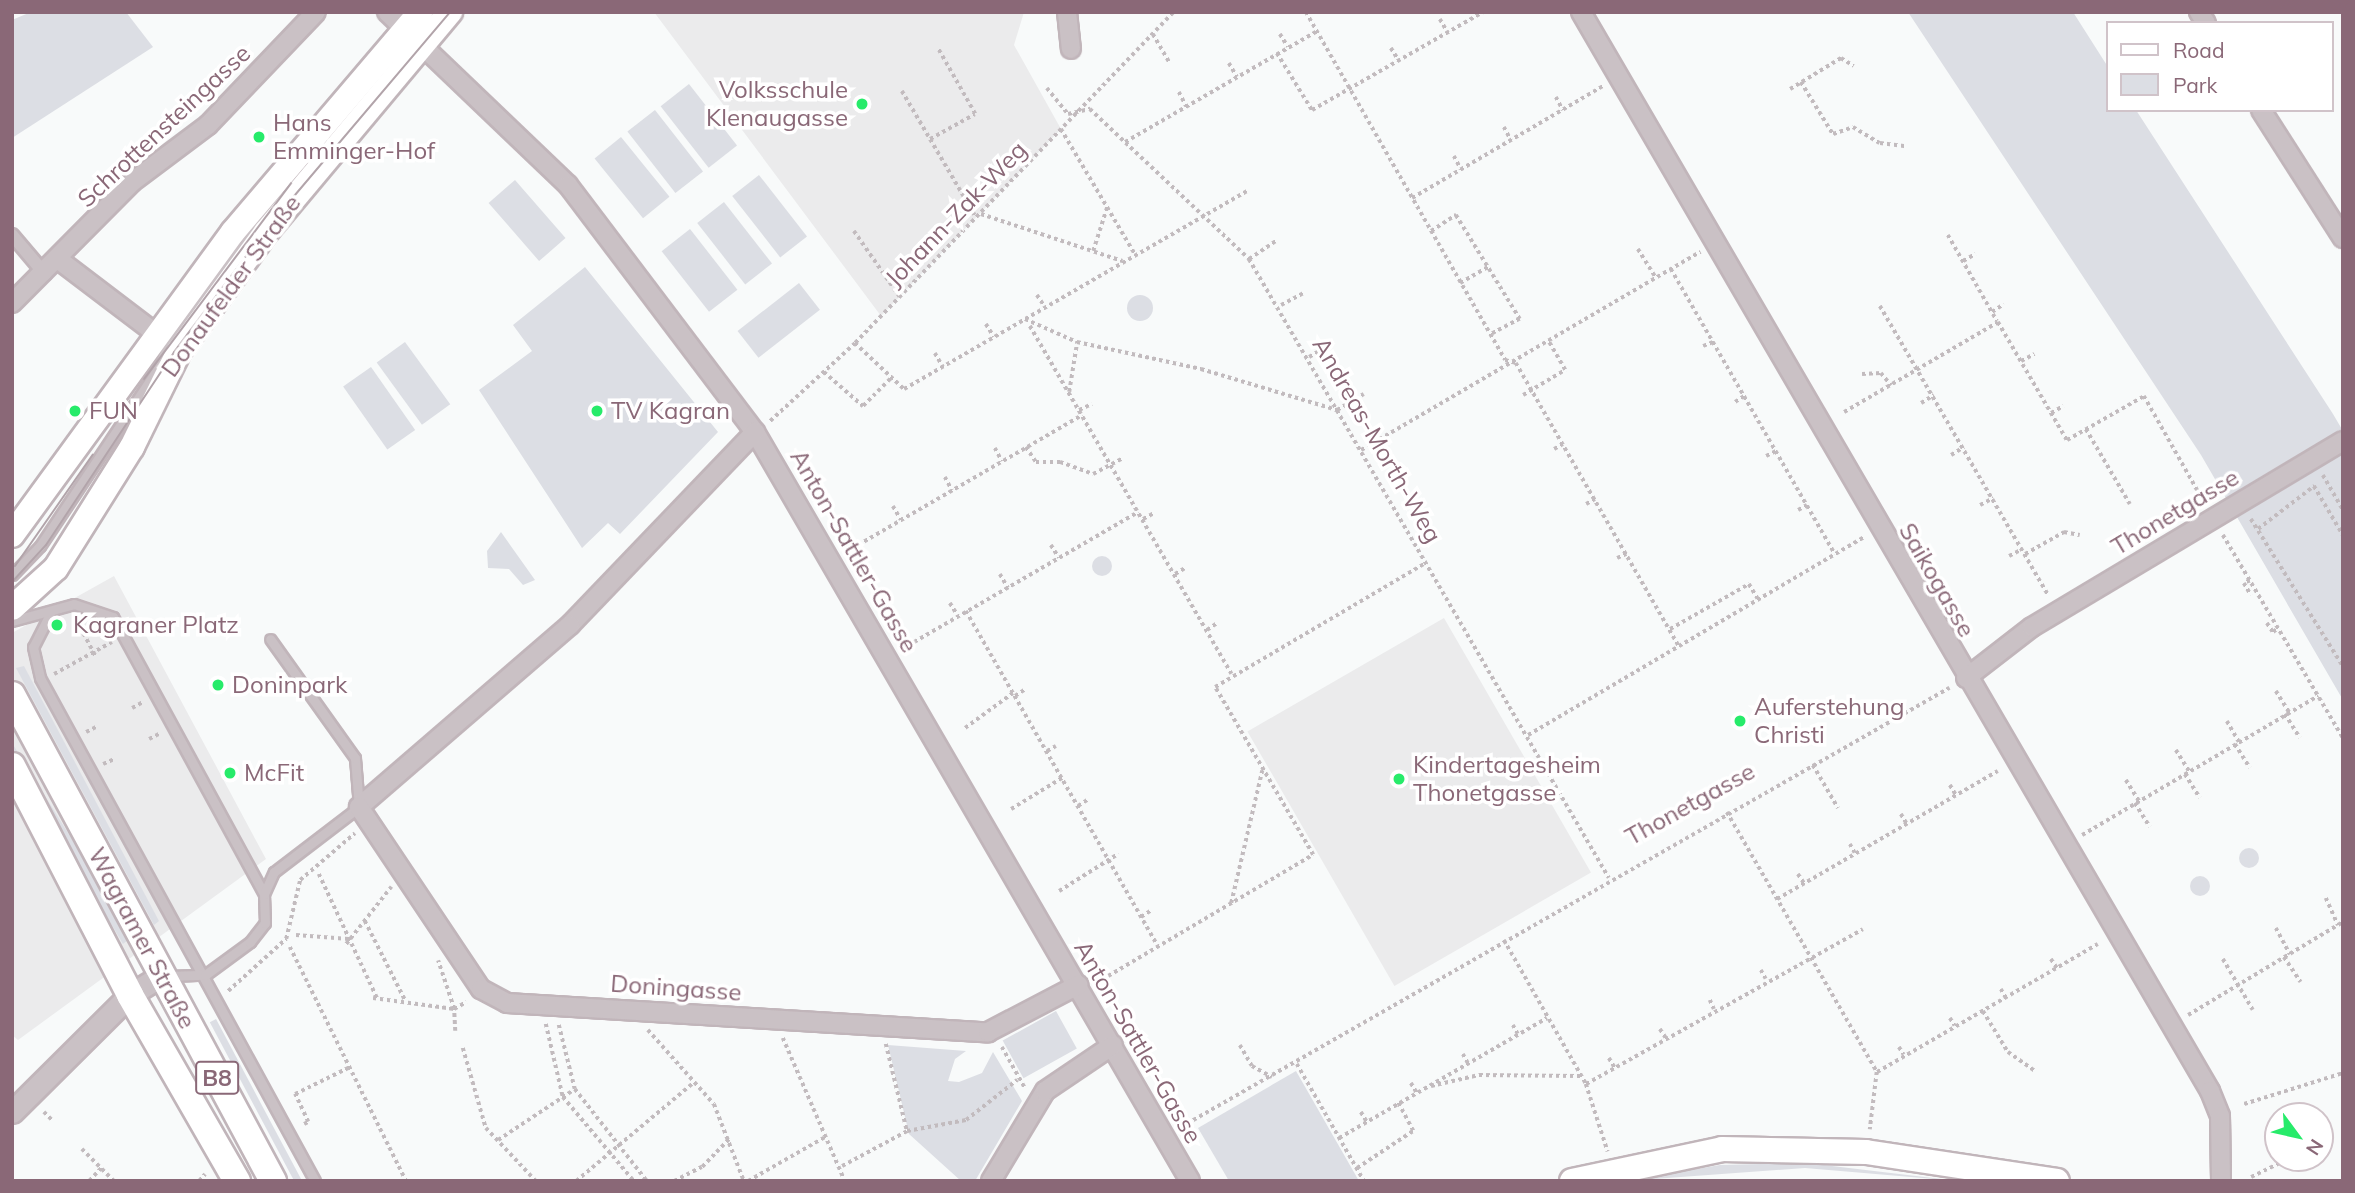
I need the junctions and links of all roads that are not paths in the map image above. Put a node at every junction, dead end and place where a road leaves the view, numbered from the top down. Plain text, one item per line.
1 (316, 12) edge
2 (387, 12) edge
3 (436, 12) edge
4 (450, 12) edge
5 (1067, 12) edge
6 (1581, 12) edge
7 (416, 31) edge
8 (1071, 49) dead end
9 (2262, 112) edge
10 (12, 235) edge
11 (2343, 238) edge
12 (59, 260) junction
13 (45, 274) junction
14 (12, 303) edge
15 (168, 348) junction
16 (755, 432) junction
17 (2343, 441) edge
18 (12, 535) edge
19 (12, 575) edge
20 (12, 608) edge
21 (50, 614) junction
22 (12, 621) edge
23 (270, 639) dead end
24 (1966, 678) junction
25 (12, 695) edge
26 (12, 766) edge
27 (359, 807) junction
28 (264, 894) junction
29 (205, 975) junction
30 (162, 976) junction
31 (1078, 985) junction
32 (130, 995) junction
33 (1113, 1045) junction
34 (12, 1112) edge
35 (237, 1181) edge
36 (273, 1181) edge
37 (315, 1181) edge
38 (991, 1181) edge
39 (1190, 1181) edge
40 (1572, 1181) edge
41 (2057, 1181) edge
42 (2221, 1181) edge

1 - 12 street, Schrottensteingasse
2 - 7 street, Anton-Sattler-Gasse
3 - 7 lane, Donaufelder Straße
4 - 7 main road, Donaufelder Straße
5 - 8 street
6 - 24 street, Saikogasse
7 - 15 main road, Donaufelder Straße
7 - 16 street, Anton-Sattler-Gasse
9 - 11 street
10 - 13 street
12 - 13 street, Schrottensteingasse
12 - 15 street
13 - 14 street, Schrottensteingasse
15 - 18 main road, Donaufelder Straße
15 - 19 lane
15 - 20 main road, Donaufelder Straße
16 - 27 street
16 - 31 street, Anton-Sattler-Gasse
17 - 24 street, Thonetgasse
21 - 22 lane
21 - 28 lane
21 - 29 lane
23 - 27 lane
24 - 42 street, Saikogasse
25 - 30 main road, Wagramer Straße / B8
26 - 32 main road, Wagramer Straße / B8
27 - 28 lane
27 - 31 street, Doningasse
28 - 29 lane
29 - 30 lane
29 - 37 lane, Wagramer Straße
30 - 32 street
30 - 36 main road, Wagramer Straße / B8
31 - 33 street, Anton-Sattler-Gasse
32 - 34 street
32 - 35 main road, Wagramer Straße / B8
33 - 38 street
33 - 39 street, Anton-Sattler-Gasse
40 - 41 main road

